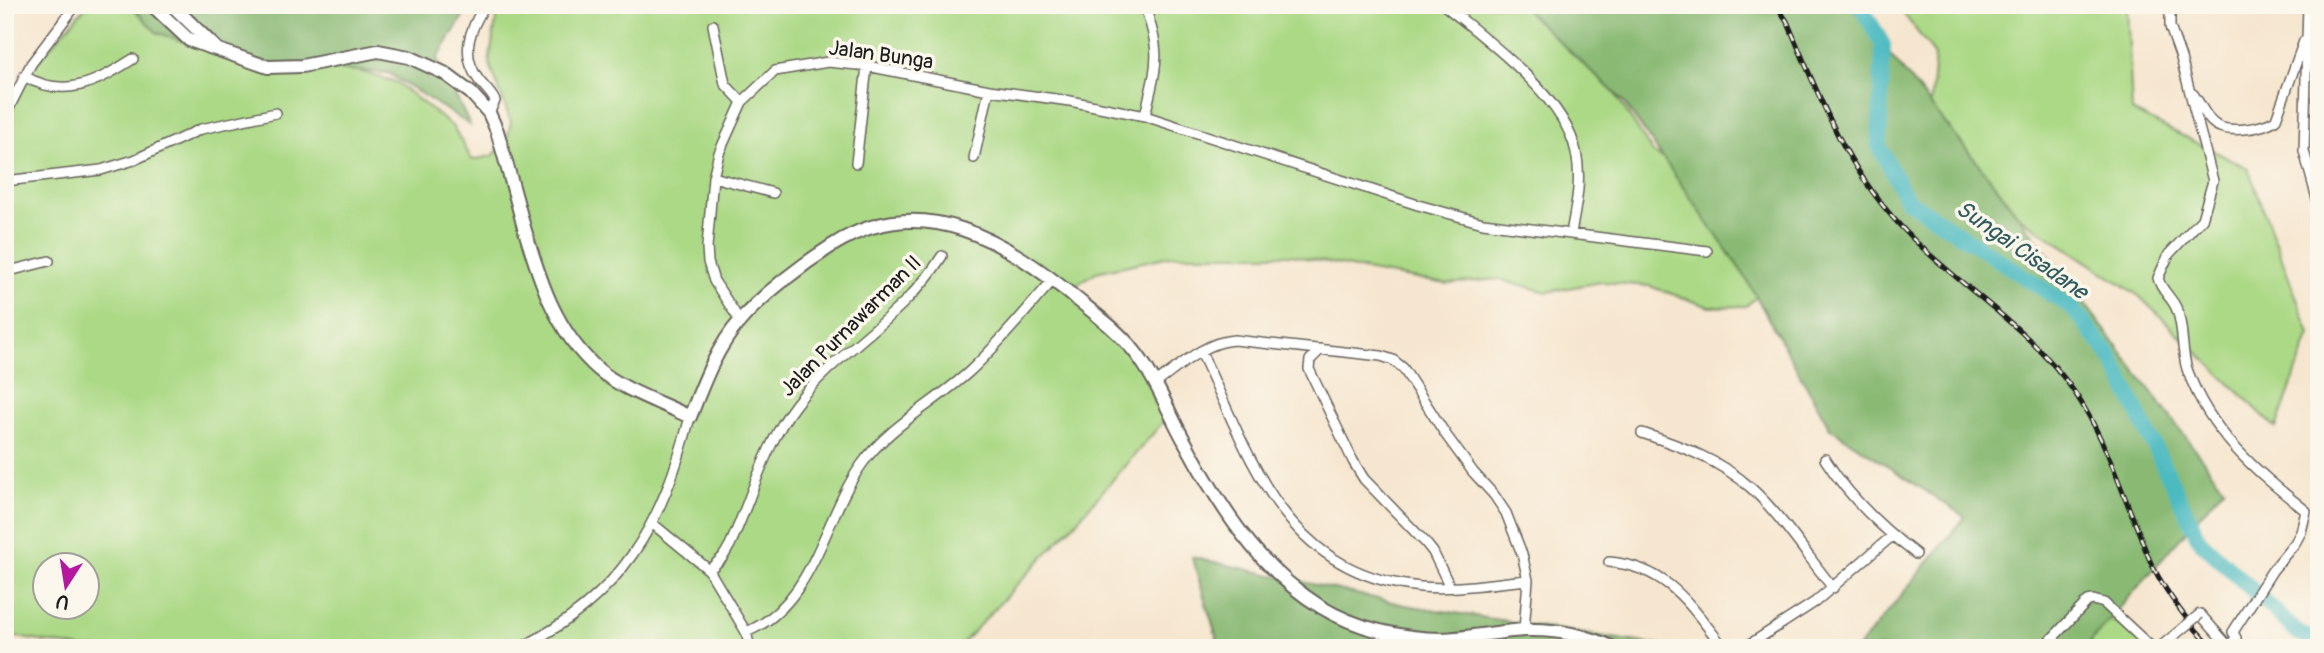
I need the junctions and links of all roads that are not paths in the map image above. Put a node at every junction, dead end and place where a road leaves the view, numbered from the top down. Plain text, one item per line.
1 (152, 5) edge
2 (172, 5) edge
3 (485, 5) edge
4 (1144, 5) edge
5 (1444, 5) edge
6 (2170, 5) edge
7 (73, 7) edge
8 (2308, 7) edge
9 (2319, 12) edge
10 (713, 25) dead end
11 (2306, 36) junction
12 (217, 49) junction
13 (133, 59) dead end
14 (867, 66) junction
15 (24, 76) junction
16 (989, 90) junction
17 (2190, 90) junction
18 (742, 102) junction
19 (6, 110) edge
20 (276, 113) dead end
21 (489, 113) junction
22 (1145, 116) junction
23 (974, 158) dead end
24 (856, 163) dead end
25 (713, 177) junction
26 (5, 181) edge
27 (773, 193) dead end
28 (2319, 206) edge
29 (1571, 233) junction
30 (1707, 251) dead end
31 (942, 256) dead end
32 (48, 261) dead end
33 (5, 272) edge
34 (1053, 280) junction
35 (740, 321) junction
36 (1321, 349) junction
37 (1201, 352) junction
38 (1156, 383) junction
39 (690, 417) junction
40 (1642, 433) dead end
41 (1825, 459) dead end
42 (653, 524) junction
43 (1892, 536) junction
44 (1916, 554) dead end
45 (1609, 562) dead end
46 (709, 570) junction
47 (1528, 580) junction
48 (1450, 587) junction
49 (1833, 589) junction
50 (1524, 630) junction
51 (746, 632) junction
52 (520, 648) edge
53 (750, 648) edge
54 (1614, 648) edge
55 (1724, 648) edge
56 (1744, 648) edge
57 (2043, 648) edge
58 (2152, 648) edge
59 (2159, 648) edge

1 - 12 street
2 - 12 street
3 - 21 street
4 - 22 street
5 - 29 street
6 - 17 street
7 - 15 street
8 - 9 street
8 - 11 street
10 - 18 street
11 - 17 street
11 - 28 street
12 - 21 street
13 - 15 street
14 - 16 street, Jalan Bunga
14 - 18 street, Jalan Bunga
14 - 24 street
15 - 19 street
16 - 22 street, Jalan Bunga
16 - 23 street
17 - 59 street, bridge
18 - 25 street, Jalan Bunga
20 - 26 street
21 - 39 street
22 - 29 street, Jalan Bunga
25 - 27 street
25 - 35 street, Jalan Bunga
29 - 30 street, Jalan Bunga
31 - 46 street, Jalan Purnawarman II
32 - 33 street
34 - 35 street
34 - 38 street
34 - 51 street
35 - 39 street
36 - 37 street
36 - 47 street
36 - 48 street
37 - 38 street
37 - 48 street
38 - 50 street
39 - 42 street
40 - 49 street
41 - 43 street
42 - 46 street
42 - 52 street
43 - 44 street
43 - 49 street
45 - 55 street
46 - 51 street
47 - 48 street
47 - 50 street
49 - 56 street
50 - 54 street
51 - 53 street
57 - 58 street

